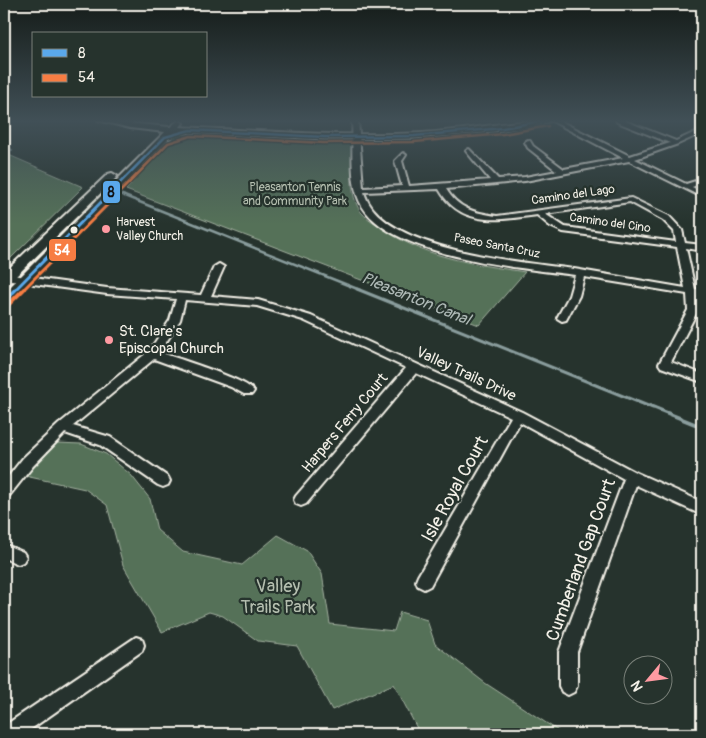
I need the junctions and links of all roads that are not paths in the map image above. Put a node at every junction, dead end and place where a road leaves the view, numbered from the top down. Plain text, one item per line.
1 (134, 154) edge
2 (144, 154) edge
3 (358, 154) edge
4 (472, 154) edge
5 (540, 154) edge
6 (619, 154) edge
7 (642, 154) edge
8 (403, 156) dead end
9 (628, 159) junction
10 (563, 172) junction
11 (702, 181) edge
12 (496, 182) junction
13 (441, 187) junction
14 (686, 187) junction
15 (406, 188) junction
16 (359, 190) junction
17 (702, 195) edge
18 (539, 214) junction
19 (682, 245) junction
20 (702, 248) edge
21 (219, 267) dead end
22 (580, 273) junction
23 (4, 275) edge
24 (26, 279) junction
25 (691, 292) junction
26 (702, 293) edge
27 (181, 298) junction
28 (205, 298) junction
29 (4, 301) edge
30 (562, 318) dead end
31 (153, 354) junction
32 (414, 367) junction
33 (702, 378) edge
34 (248, 390) dead end
35 (518, 415) junction
36 (63, 428) junction
37 (632, 477) junction
38 (163, 481) dead end
39 (4, 492) edge
40 (301, 500) dead end
41 (702, 509) edge
42 (424, 581) dead end
43 (136, 645) dead end
44 (568, 686) dead end
45 (8, 734) edge

1 - 23 main road
2 - 24 main road
3 - 16 street
4 - 12 street
5 - 10 street
6 - 9 street
7 - 9 street
8 - 15 street
9 - 10 street
9 - 14 street
10 - 12 street
11 - 14 street
12 - 13 street
13 - 15 street
13 - 18 street, Camino del Lago
14 - 17 street
15 - 16 street
16 - 22 street, Paseo Santa Cruz
18 - 19 street, Camino del Cino
18 - 19 street, Camino del Lago
19 - 20 street, Camino del Cino
19 - 25 street, Camino del Lago
21 - 28 street
22 - 25 street, Paseo Santa Cruz
22 - 30 street
23 - 24 street, Valley Trails Drive
24 - 27 street, Valley Trails Drive
24 - 29 main road
25 - 26 street, Paseo Santa Cruz
25 - 33 street, Camino del Lago
27 - 28 street, Valley Trails Drive
27 - 31 street
28 - 32 street, Valley Trails Drive
31 - 34 street
31 - 36 street
32 - 35 street, Valley Trails Drive
32 - 40 street, Harpers Ferry Court
35 - 37 street, Valley Trails Drive
35 - 42 street, Isle Royal Court
36 - 38 street
36 - 39 street
37 - 41 street, Valley Trails Drive
37 - 44 street, Cumberland Gap Court
43 - 45 street

